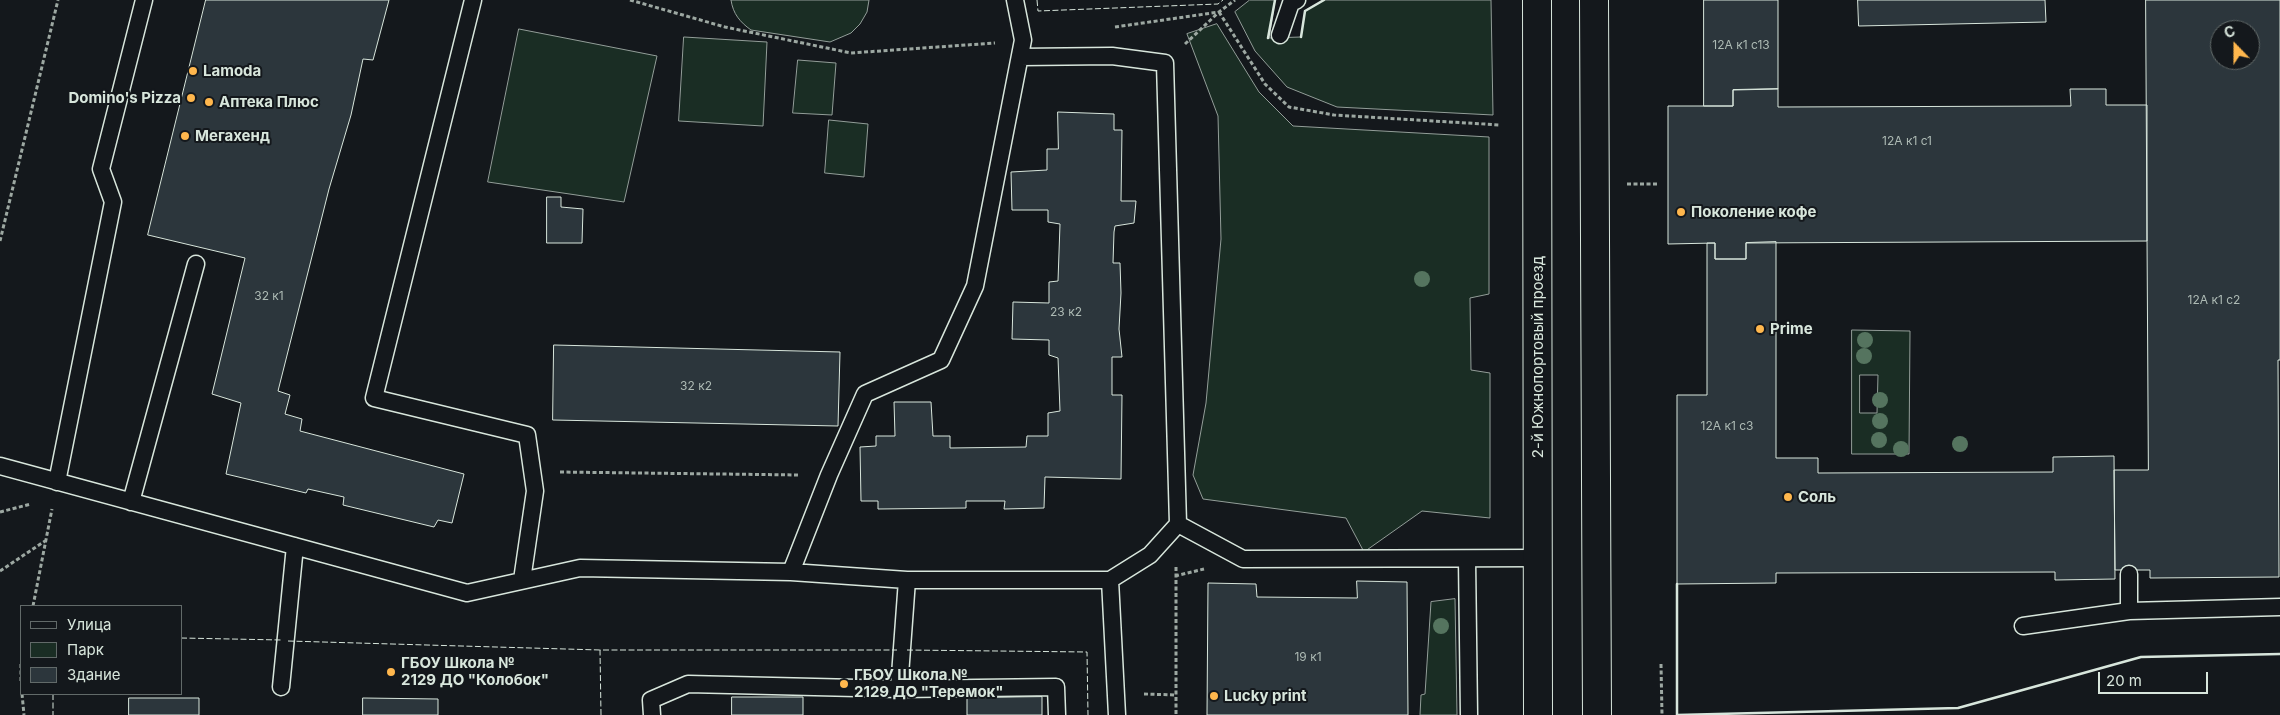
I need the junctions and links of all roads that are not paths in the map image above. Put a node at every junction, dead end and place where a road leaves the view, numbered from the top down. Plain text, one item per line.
1 (144, 0) edge
2 (473, 0) edge
3 (1014, 0) edge
4 (1297, 0) edge
5 (1537, 0) edge
6 (1594, 0) edge
7 (1280, 34) dead end
8 (1020, 57) junction
9 (196, 264) dead end
10 (0, 466) edge
11 (55, 490) junction
12 (131, 502) junction
13 (1178, 524) junction
14 (295, 546) junction
15 (1538, 558) junction
16 (1467, 559) junction
17 (791, 572) junction
18 (2129, 574) dead end
19 (522, 580) junction
20 (908, 580) junction
21 (1110, 580) junction
22 (2280, 607) edge
23 (2129, 611) junction
24 (2023, 626) dead end
25 (281, 687) dead end
26 (899, 689) junction
27 (652, 715) edge
28 (1057, 715) edge
29 (1117, 715) edge
30 (1469, 715) edge
31 (1538, 715) edge
32 (1597, 715) edge

1 - 11 lane
2 - 19 lane
3 - 8 lane
4 - 7 lane
5 - 15 main road, 2-й Южнопортовый проезд
6 - 32 main road
8 - 13 lane
8 - 17 lane
9 - 12 lane
10 - 11 lane
11 - 12 lane
12 - 14 lane
13 - 16 lane
13 - 21 lane
14 - 19 lane
14 - 25 lane
15 - 16 lane
15 - 31 main road, 2-й Южнопортовый проезд
16 - 30 lane
17 - 19 lane
17 - 20 lane
18 - 23 lane
20 - 21 lane
20 - 26 lane
21 - 29 lane
22 - 23 lane
23 - 24 lane
26 - 27 lane
26 - 28 lane

